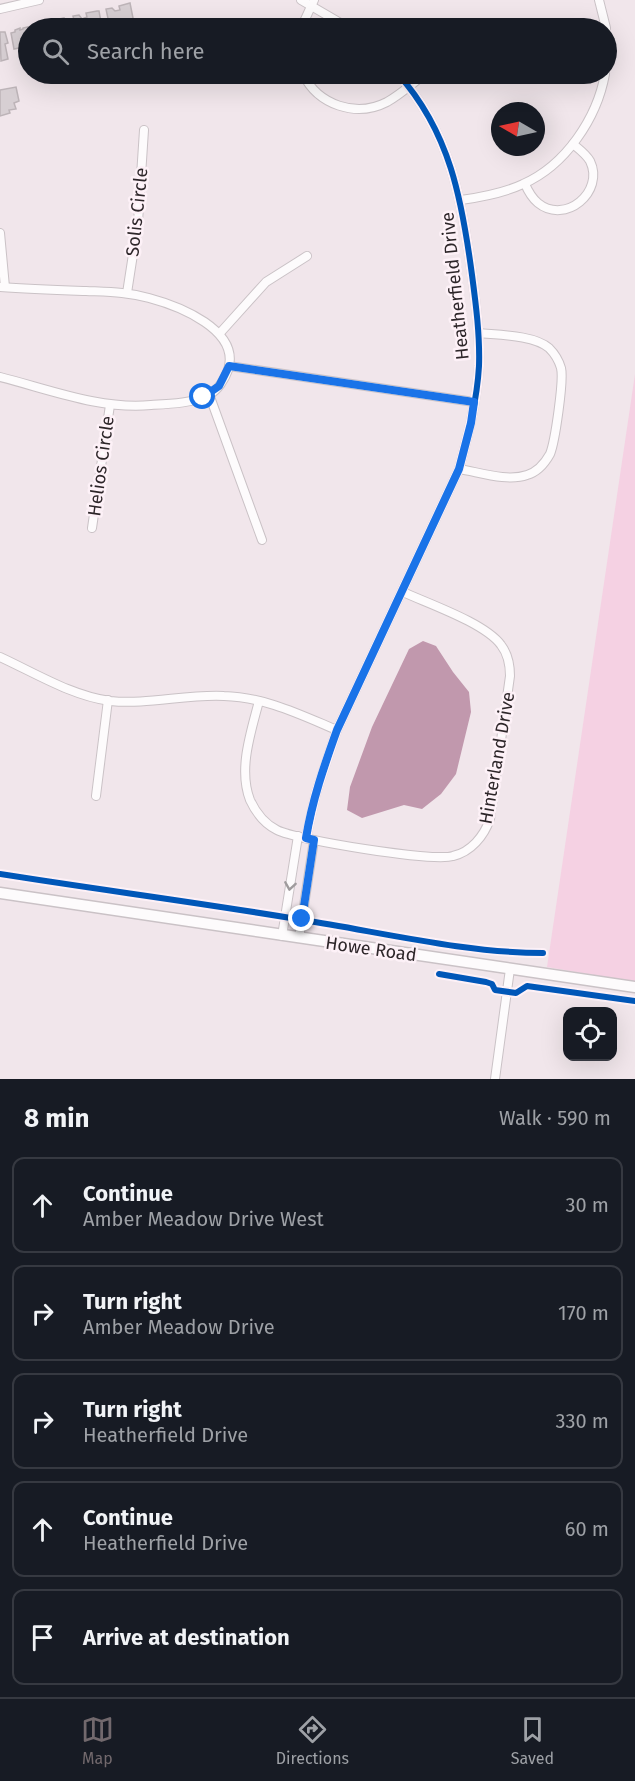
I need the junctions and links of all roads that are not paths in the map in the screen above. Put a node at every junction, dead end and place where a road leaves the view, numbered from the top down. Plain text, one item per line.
1 (39, 0) edge
2 (301, 0) edge
3 (599, 0) edge
4 (22, 2) edge
5 (313, 3) edge
6 (0, 9) edge
7 (306, 18) edge
8 (335, 18) edge
9 (604, 18) edge
10 (309, 84) edge
11 (412, 84) edge
12 (602, 84) edge
13 (409, 86) junction
14 (144, 130) dead end
15 (573, 144) junction
16 (525, 184) junction
17 (461, 200) junction
18 (0, 233) edge
19 (307, 256) dead end
20 (2, 287) edge
21 (127, 293) junction
22 (220, 333) junction
23 (478, 333) junction
24 (229, 366) junction
25 (0, 377) edge
26 (209, 394) junction
27 (474, 402) junction
28 (110, 405) junction
29 (459, 469) junction
30 (92, 528) dead end
31 (262, 540) dead end
32 (403, 592) junction
33 (0, 657) edge
34 (108, 700) junction
35 (259, 701) junction
36 (337, 730) junction
37 (96, 796) dead end
38 (306, 838) junction
39 (0, 893) edge
40 (282, 936) junction
41 (299, 938) junction
42 (510, 969) junction
43 (635, 987) edge
44 (495, 1079) edge

1 - 4 street
2 - 5 street
3 - 9 street
4 - 6 street
5 - 7 street
5 - 8 street
10 - 13 street
11 - 13 street
12 - 15 street
13 - 17 street, Heatherfield Drive
14 - 21 street, Solis Circle
15 - 16 street
15 - 16 street
16 - 17 street
17 - 23 street, Heatherfield Drive
18 - 20 street
19 - 22 street
20 - 21 street
21 - 22 street
22 - 24 street
23 - 27 street, Heatherfield Drive
23 - 29 street
24 - 26 street
24 - 27 street
25 - 28 street
26 - 28 street
26 - 31 street
27 - 29 street, Heatherfield Drive
28 - 30 street, Helios Circle
29 - 32 street, Heatherfield Drive
32 - 36 street, Heatherfield Drive
32 - 38 street, Hinterland Drive
33 - 34 street
34 - 35 street
34 - 37 street
35 - 36 street
35 - 38 street, Hinterland Drive
36 - 38 street, Heatherfield Drive
38 -> 40 street, Heatherfield Drive
38 - 41 street, Heatherfield Drive
39 - 40 street, Howe Road
40 - 41 street, Howe Road
41 - 42 street, Howe Road
42 - 43 street, Howe Road
42 - 44 street

